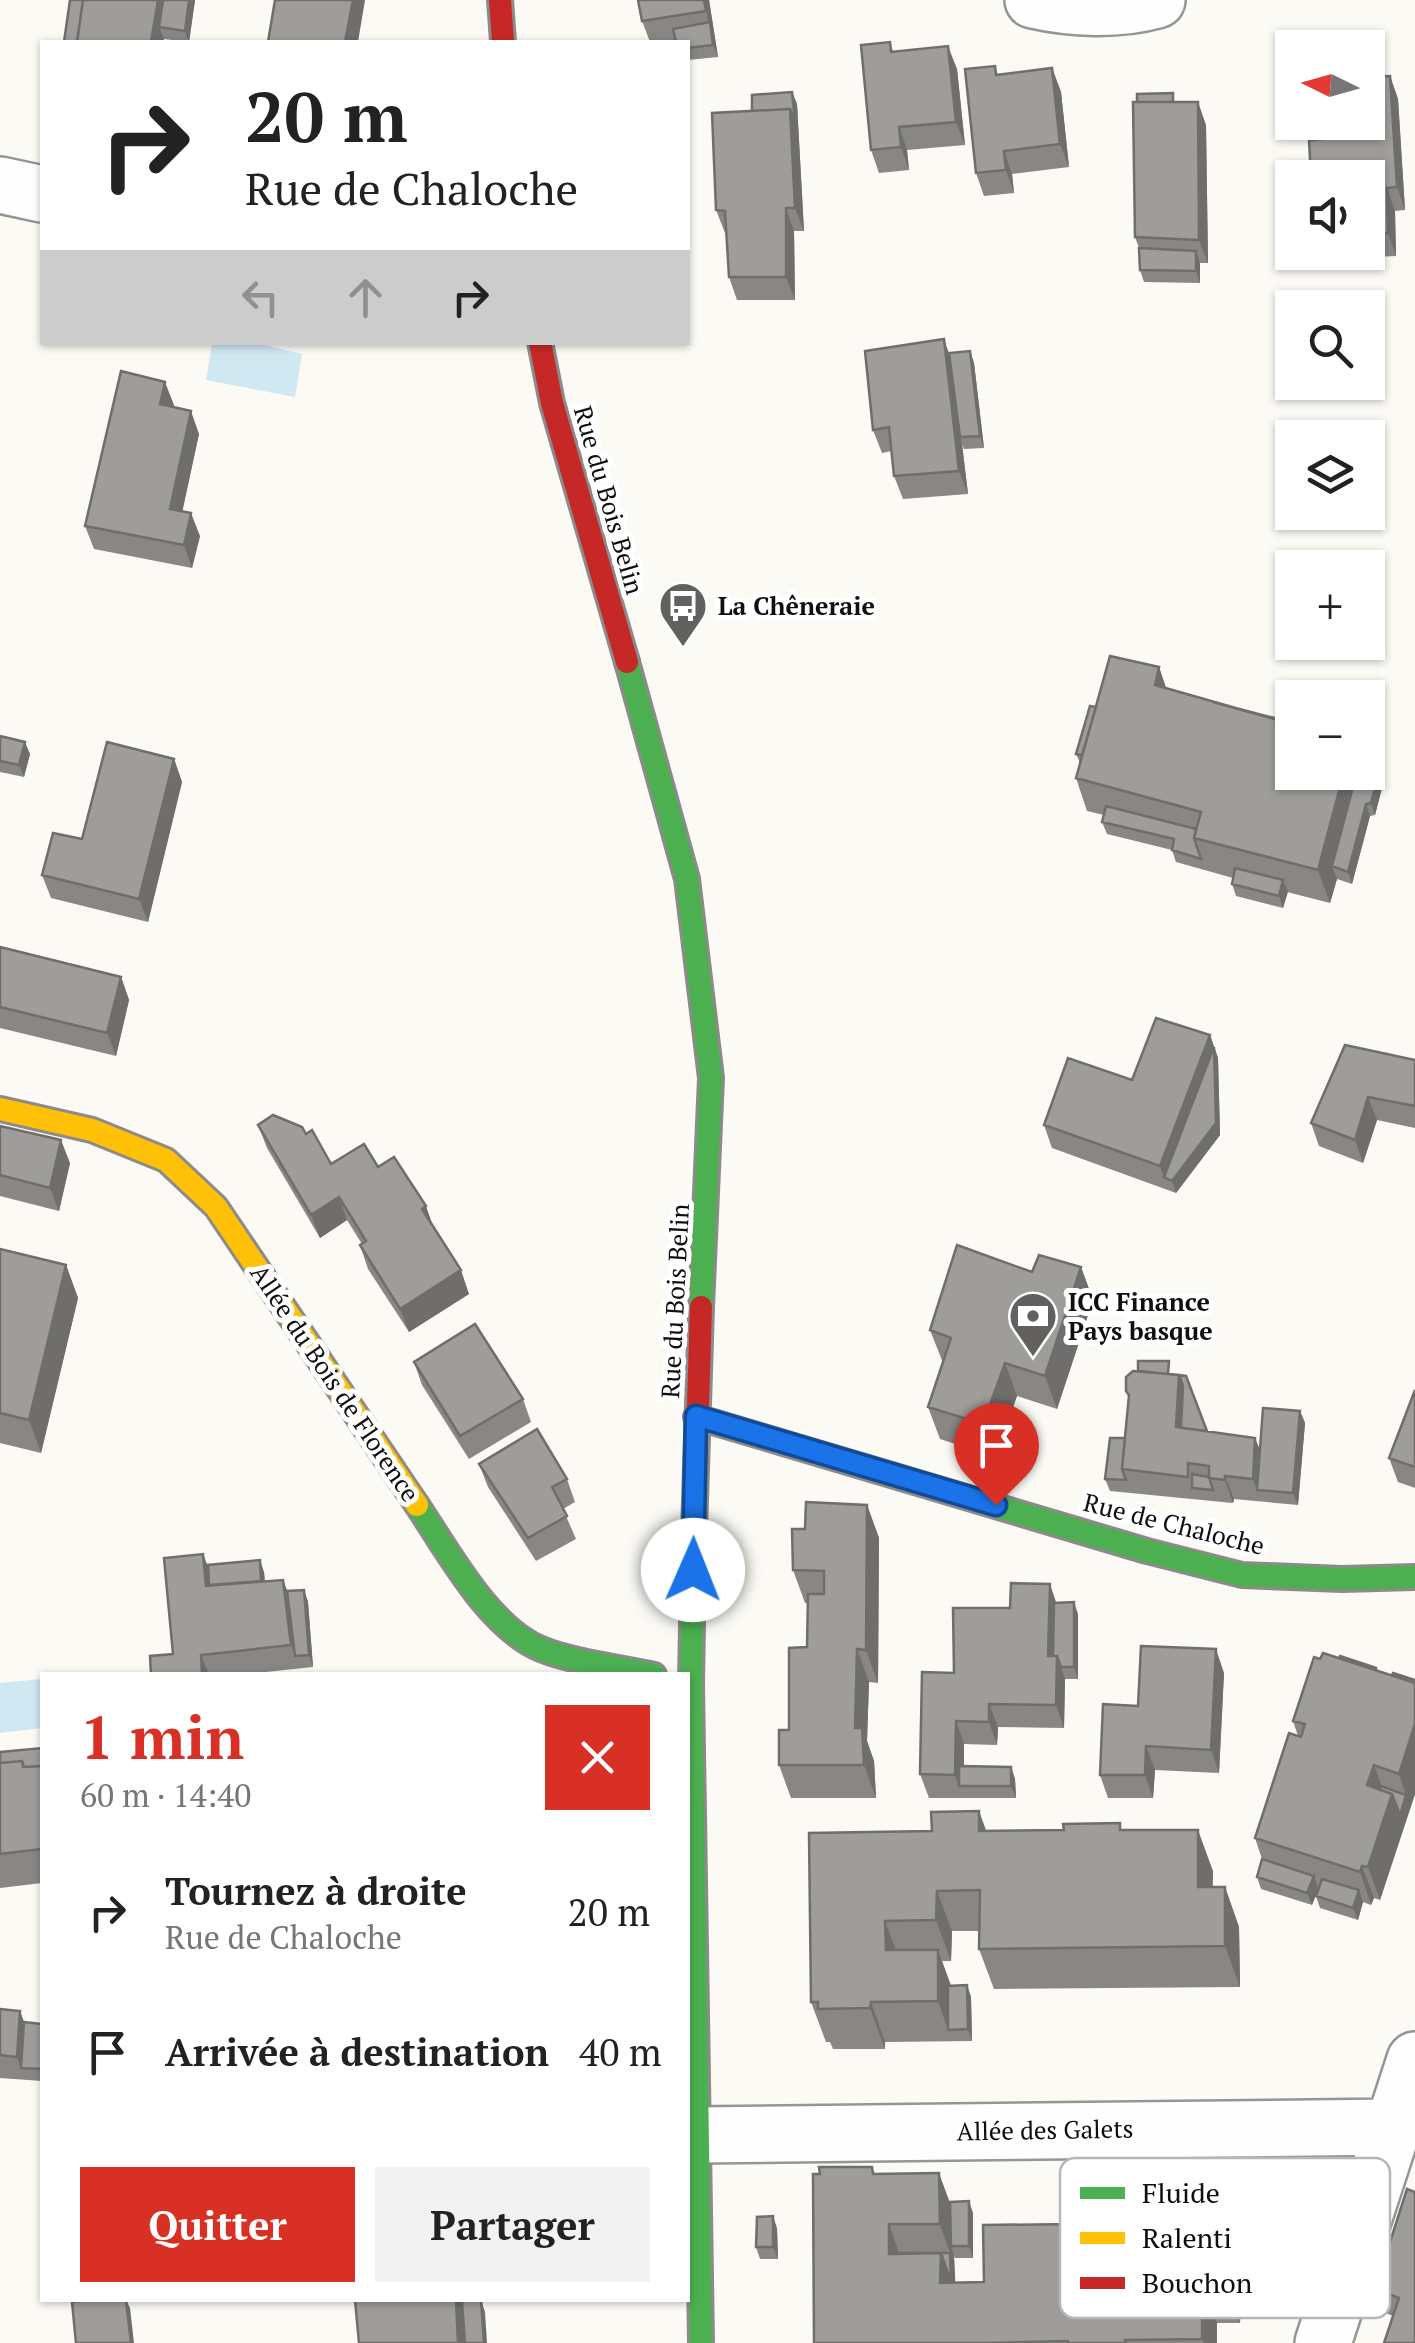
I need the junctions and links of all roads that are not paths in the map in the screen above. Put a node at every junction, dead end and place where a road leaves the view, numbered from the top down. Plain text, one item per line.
1 (500, 0) edge
2 (1032, 0) edge
3 (1156, 0) edge
4 (503, 40) edge
5 (0, 184) edge
6 (40, 194) edge
7 (541, 345) edge
8 (0, 1109) edge
9 (696, 1416) junction
10 (1415, 1577) edge
11 (639, 1672) edge
12 (679, 1672) edge
13 (690, 1968) edge
14 (1415, 2060) edge
15 (1394, 2126) junction
16 (697, 2135) junction
17 (1384, 2158) edge
18 (1332, 2318) edge
19 (701, 2343) edge
20 (1324, 2343) edge

1 - 4 street
2 - 3 street
5 - 6 street
7 - 9 street, Rue du Bois Belin
8 - 11 street, Allée du Bois de Florence
9 - 10 street, Rue de Chaloche
9 - 12 street, Rue du Bois Belin
13 - 16 street, Rue du Bois Belin
14 - 15 street
15 - 16 street, Allée des Galets
15 - 17 street
16 - 19 street, Rue du Bois Belin
18 - 20 street

